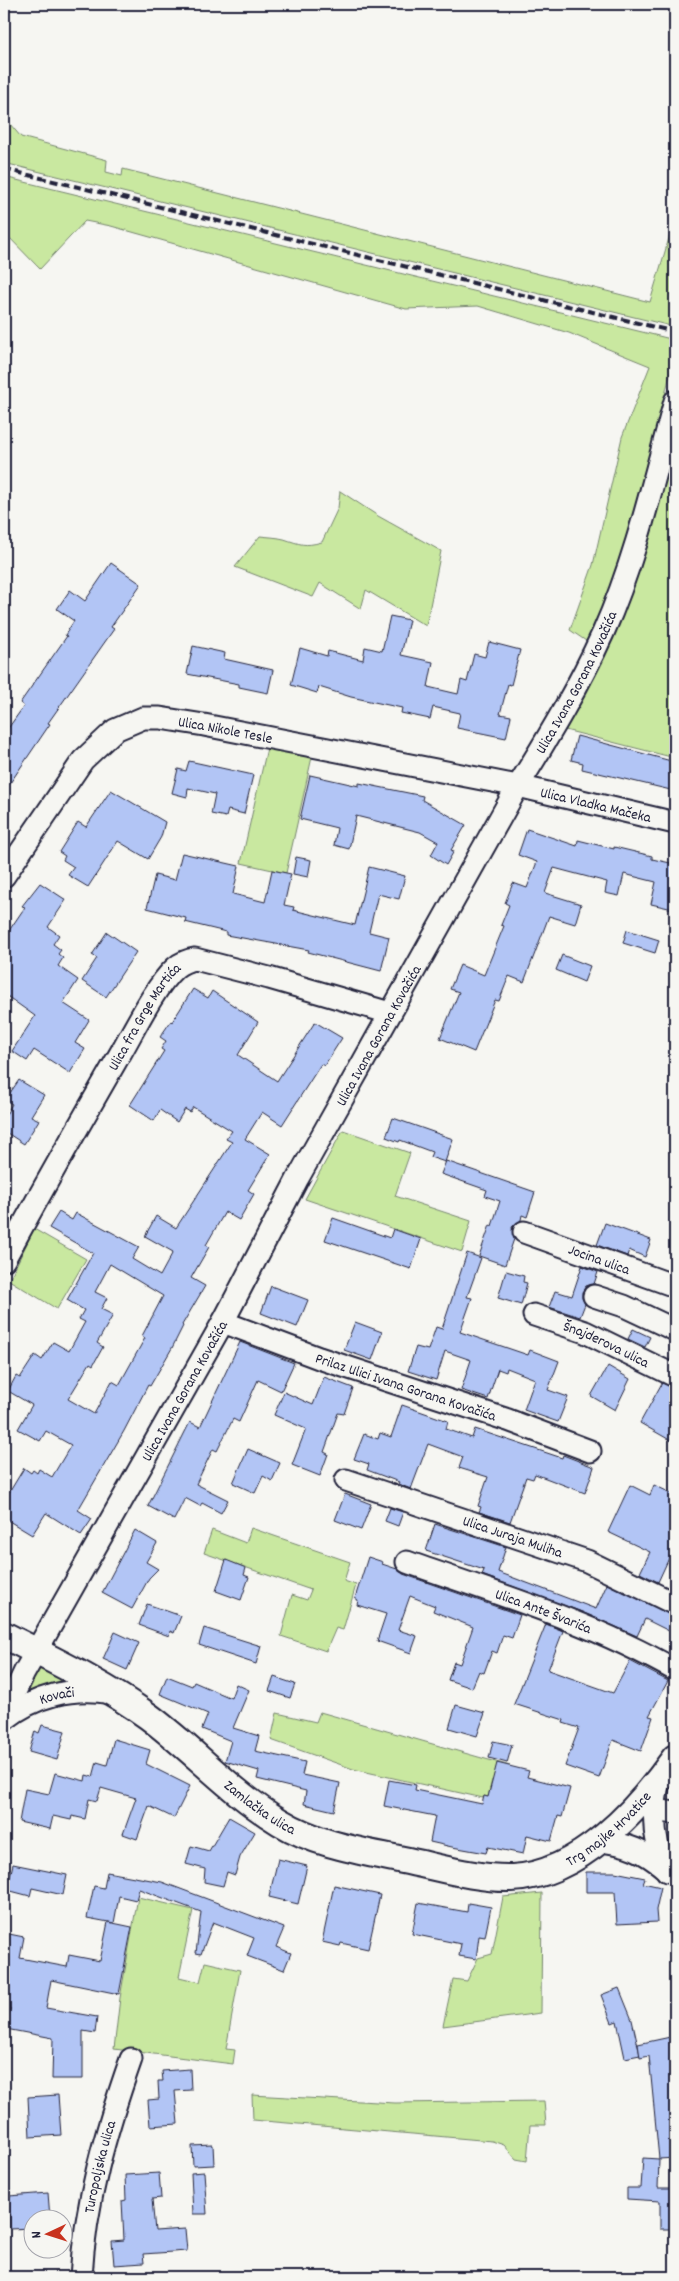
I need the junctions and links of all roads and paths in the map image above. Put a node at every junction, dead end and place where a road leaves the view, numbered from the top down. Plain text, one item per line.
1 (675, 400) edge
2 (518, 786) junction
3 (675, 823) edge
4 (4, 876) edge
5 (390, 1013) junction
6 (524, 1232) dead end
7 (4, 1260) edge
8 (675, 1286) edge
9 (594, 1296) dead end
10 (534, 1315) dead end
11 (223, 1322) junction
12 (675, 1330) edge
13 (675, 1376) edge
14 (590, 1451) dead end
15 (346, 1480) dead end
16 (407, 1562) dead end
17 (675, 1604) edge
18 (4, 1636) edge
19 (37, 1652) junction
20 (675, 1670) edge
21 (116, 1694) junction
22 (4, 1715) edge
23 (4, 1720) edge
24 (675, 1758) edge
25 (659, 1782) junction
26 (654, 1810) junction
27 (675, 1813) edge
28 (598, 1842) junction
29 (554, 1868) joint
30 (671, 1875) edge
31 (131, 2059) dead end
32 (81, 2277) edge

1 - 2 street, Ulica Ivana Gorana Kovačića
2 - 3 street, Ulica Vladka Mačeka
2 - 4 street, Ulica Nikole Tesle
2 - 5 street, Ulica Ivana Gorana Kovačića
5 - 7 street, Ulica fra Grge Martića
5 - 11 street, Ulica Ivana Gorana Kovačića
6 - 8 street, Jocina ulica
9 - 12 street
10 - 13 street, Šnajderova ulica
11 - 14 street, Prilaz Ulici Ivana Gorana Kovačića
11 - 19 street, Ulica Ivana Gorana Kovačića
15 - 17 street, Ulica Juraja Muliha
16 - 20 street, Ulica Ante Švarića
18 - 19 street, Zamlačka ulica
19 - 21 street, Zamlačka ulica
19 - 22 street, Kovači
21 - 23 street, Kovači
21 - 29 street, Zamlačka ulica
24 - 25 street, Trg majke Hrvatice
25 - 26 street
25 - 28 street, Trg majke Hrvatice
26 - 27 street
26 - 30 street
28 - 29 street, Trg majke Hrvatice
28 - 30 street
31 - 32 street, Turopoljska ulica

